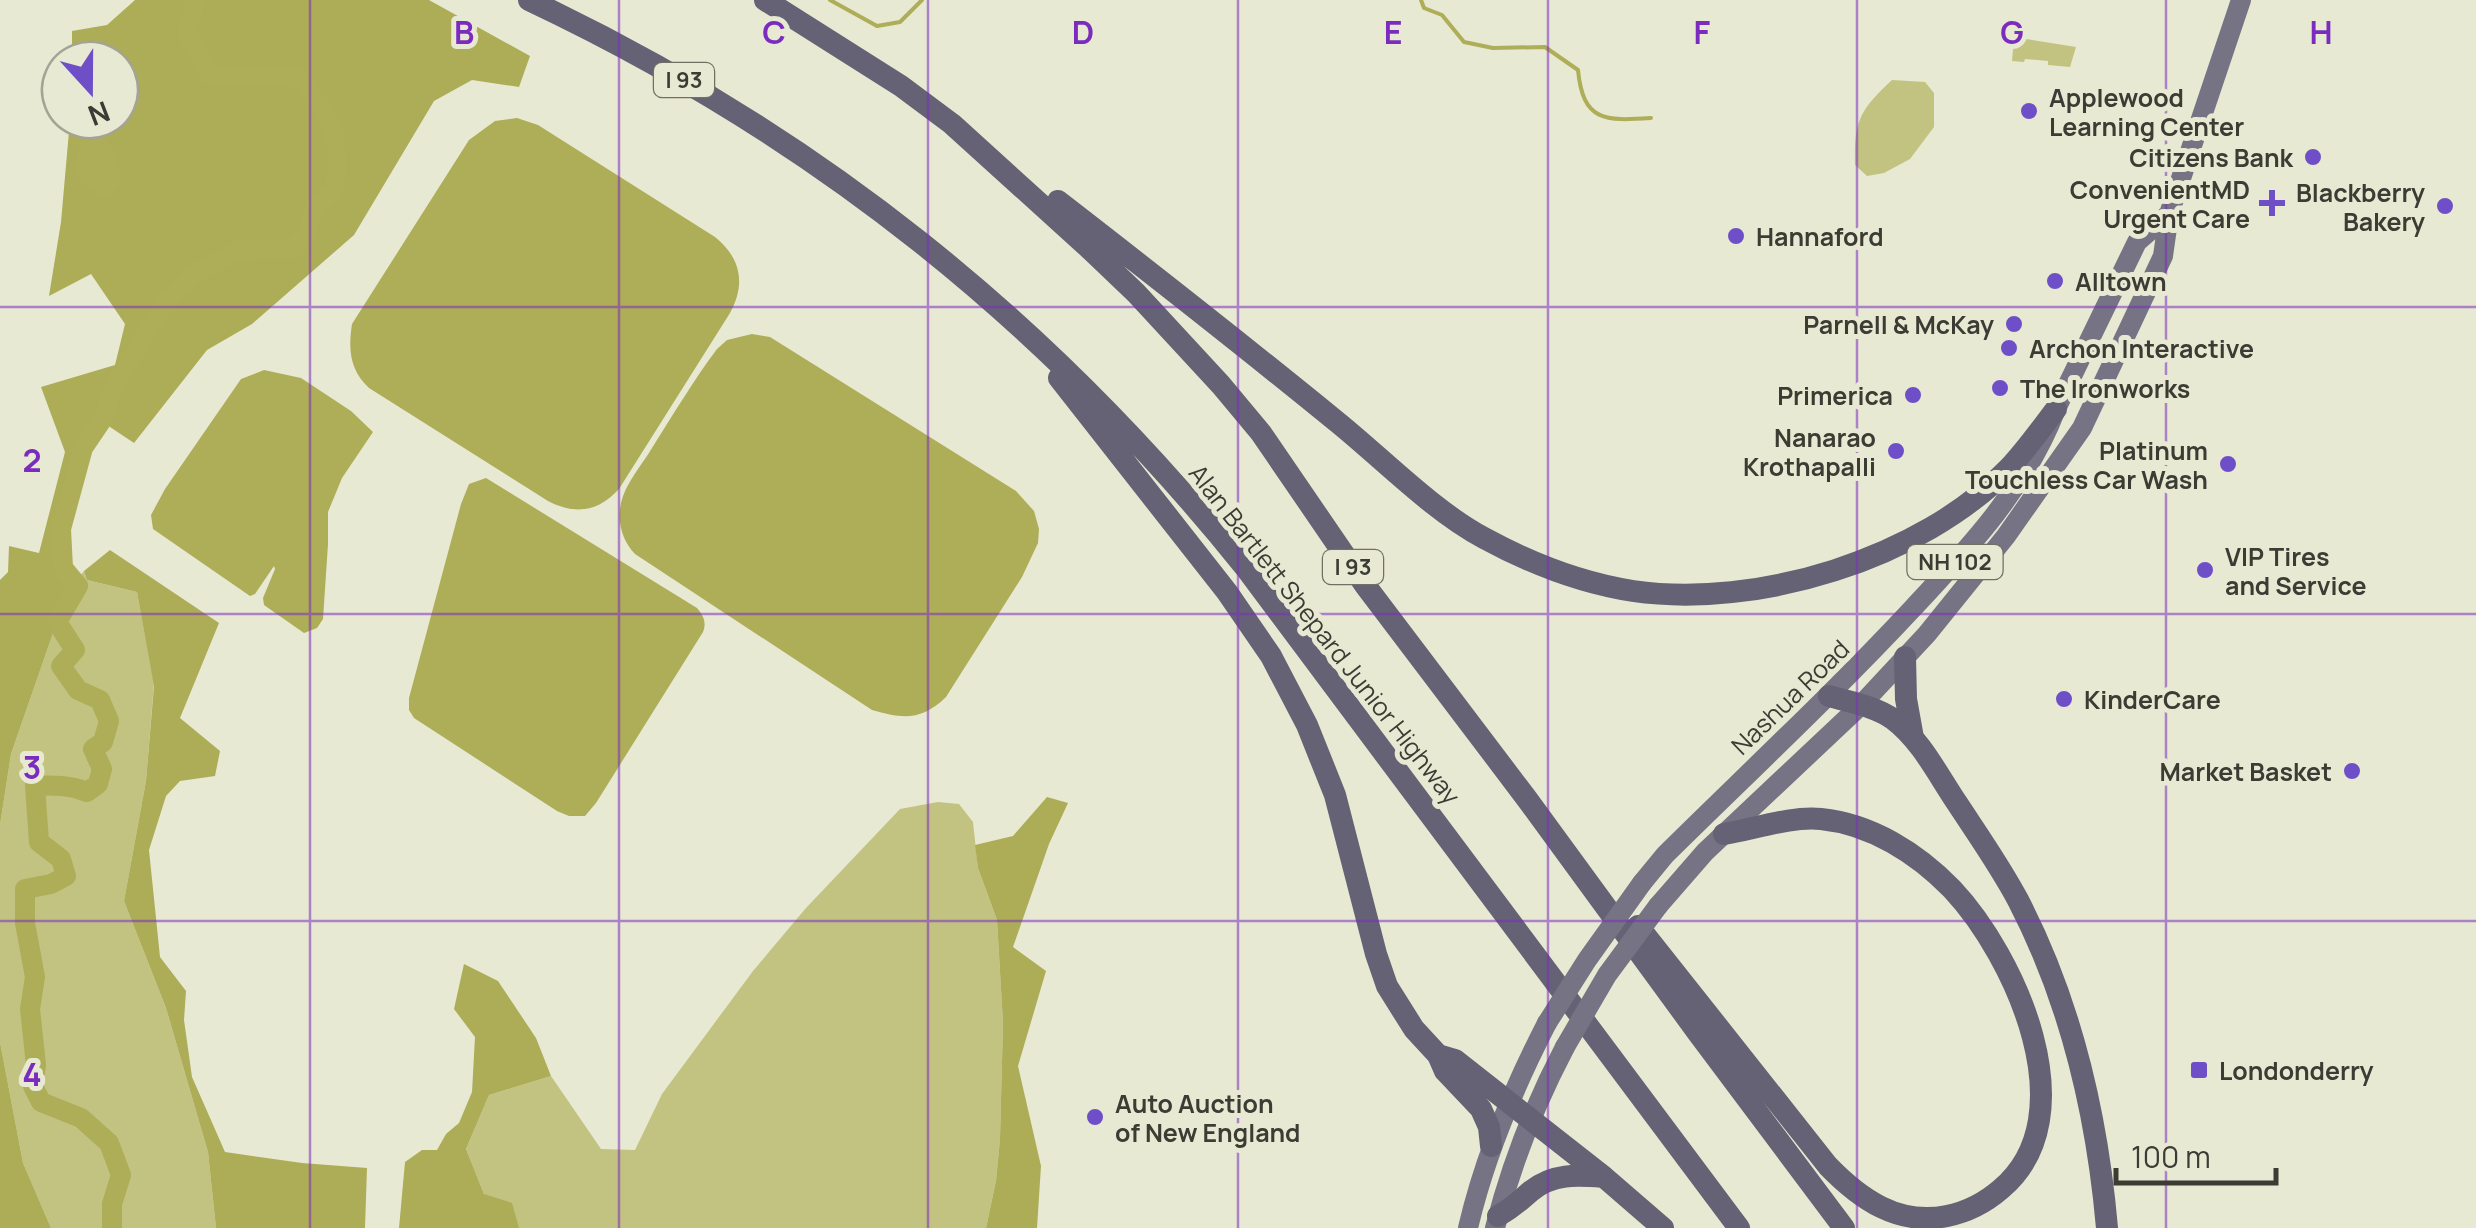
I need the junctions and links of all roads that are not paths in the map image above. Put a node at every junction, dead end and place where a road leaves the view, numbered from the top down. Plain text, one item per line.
1 (530, 0) edge
2 (765, 0) edge
3 (2241, 0) edge
4 (952, 124) junction
5 (2169, 214) junction
6 (1009, 315) junction
7 (2056, 410) junction
8 (1905, 657) junction
9 (1828, 696) junction
10 (1860, 706) junction
11 (1913, 738) junction
12 (1528, 799) junction
13 (1724, 834) junction
14 (1438, 1054) junction
15 (1508, 1102) junction
16 (1530, 1119) junction
17 (1491, 1146) junction
18 (1604, 1177) junction
19 (1496, 1222) edge
20 (1468, 1228) edge
21 (1663, 1228) edge
22 (1739, 1228) edge
23 (1844, 1228) edge
24 (2107, 1228) edge

1 - 6 highway, Alan Bartlett Shepard Junior Highway / I 93
2 - 4 highway, I 93
3 - 5 main road, Nashua Road / NH 102
4 - 7 highway
4 - 12 highway, I 93
5 - 7 main road, Nashua Road / NH 102
5 - 8 main road, Nashua Road / NH 102
6 - 14 highway
6 - 22 highway, Alan Bartlett Shepard Junior Highway / I 93
7 - 9 main road, Nashua Road / NH 102
8 - 10 main road, Nashua Road / NH 102
8 - 11 highway
9 - 10 highway
9 - 15 main road, Nashua Road / NH 102, bridge
10 - 11 highway
10 - 13 main road, Nashua Road / NH 102
11 - 24 highway
12 - 13 highway
12 - 23 highway, I 93
13 - 16 main road, Nashua Road / NH 102, bridge
14 - 15 highway
14 - 17 highway
15 - 16 highway
15 - 17 main road, Nashua Road / NH 102
16 - 18 highway
16 - 19 main road, Nashua Road / NH 102
17 - 20 main road, Nashua Road / NH 102
18 - 19 highway
18 - 21 highway

